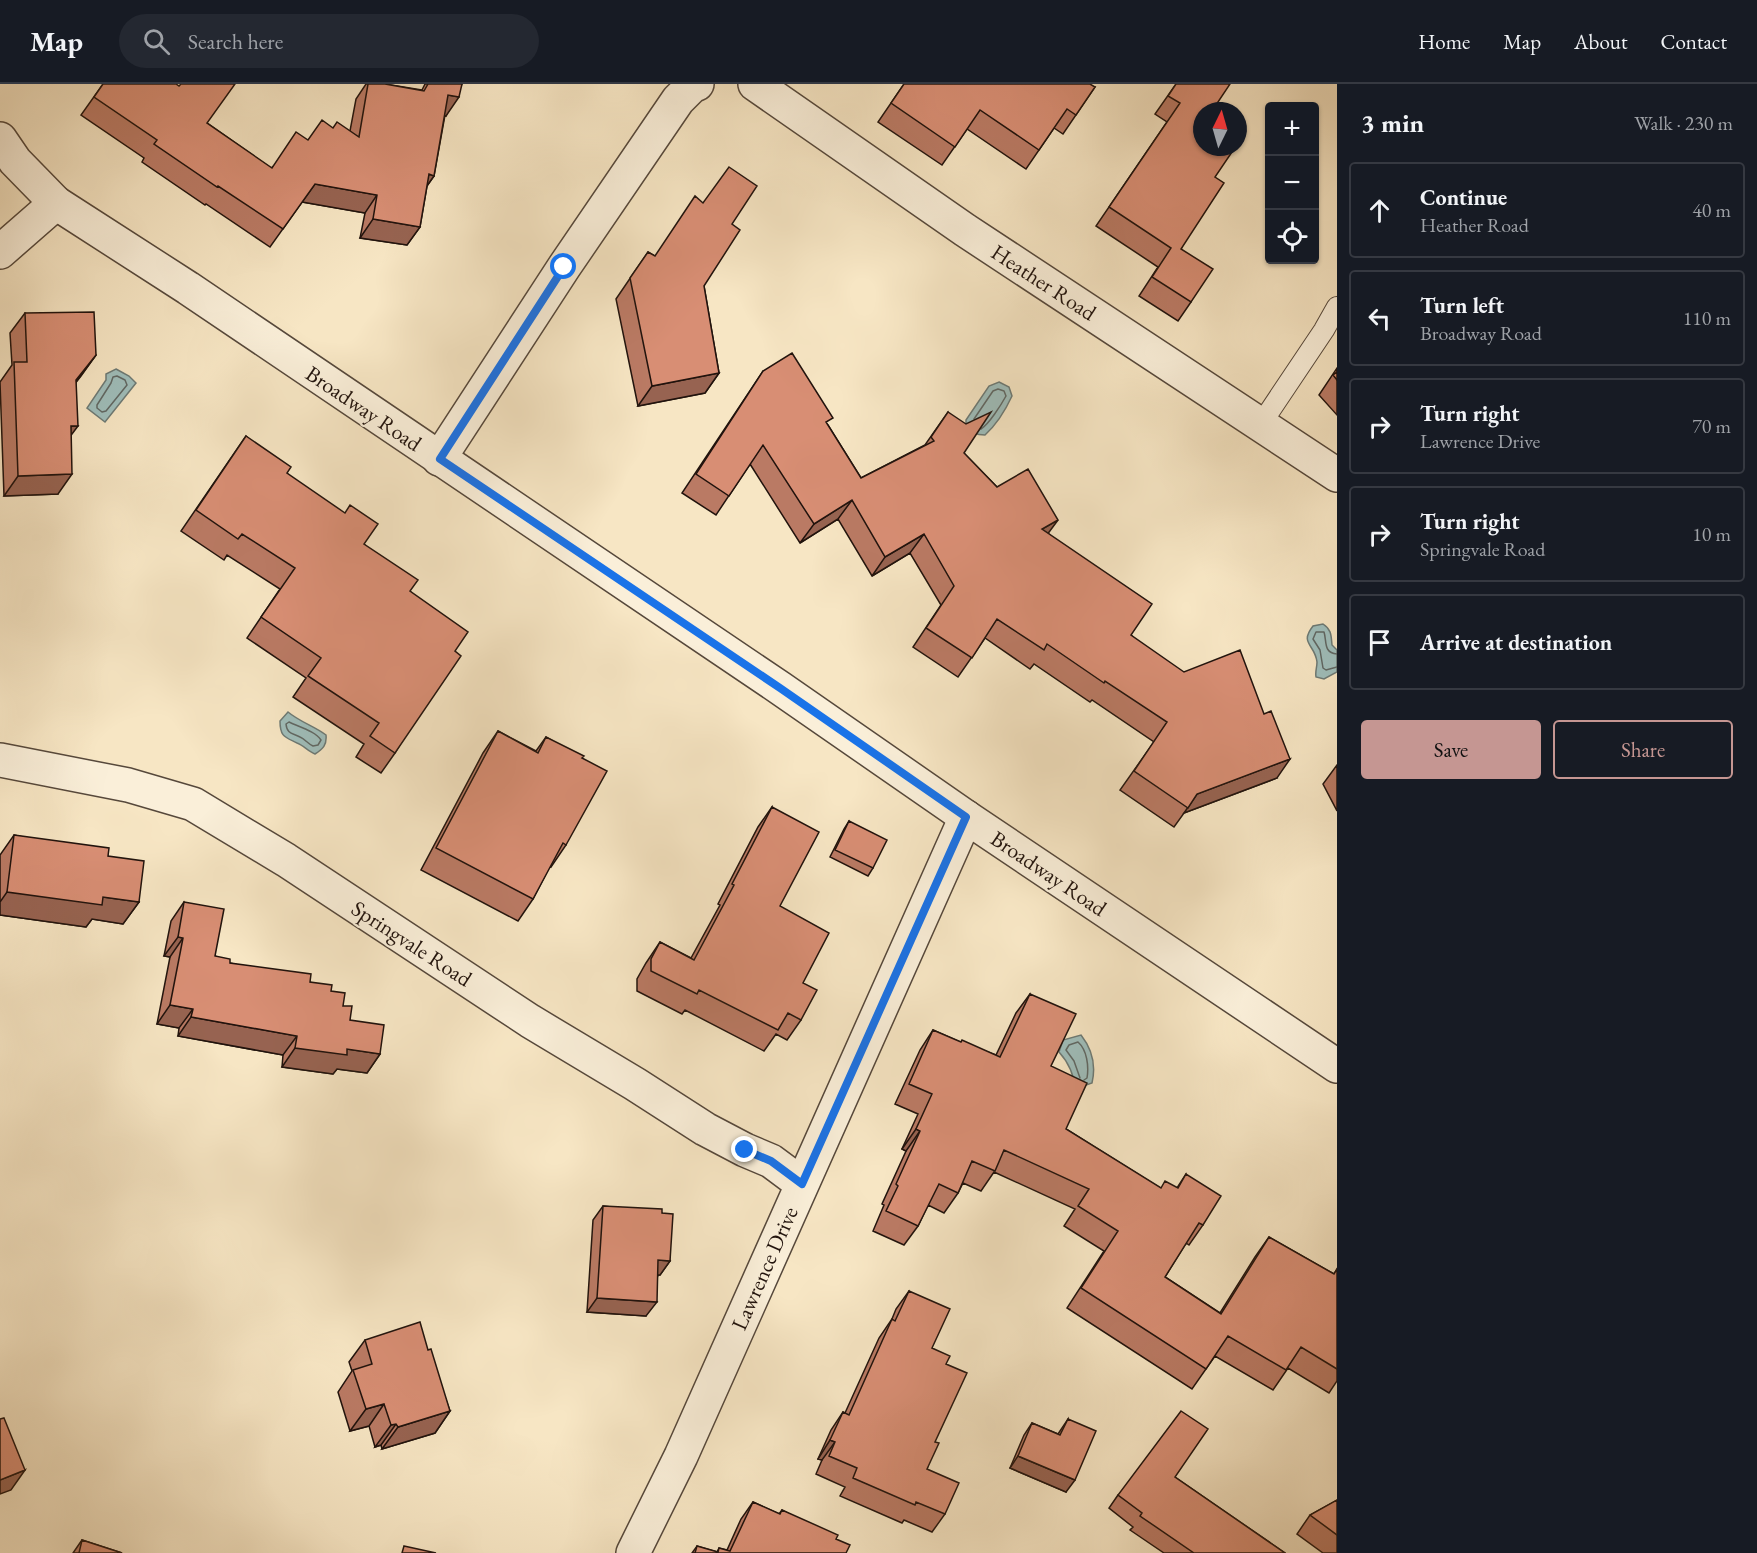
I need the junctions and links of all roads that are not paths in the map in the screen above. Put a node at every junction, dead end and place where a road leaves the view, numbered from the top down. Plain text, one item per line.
1 (697, 84) edge
2 (755, 84) edge
3 (5, 154) edge
4 (56, 203) junction
5 (0, 252) edge
6 (1337, 307) edge
7 (1261, 423) junction
8 (440, 459) junction
9 (1337, 475) edge
10 (0, 760) edge
11 (966, 817) junction
12 (1337, 1066) edge
13 (802, 1184) junction
14 (633, 1553) edge

1 - 8 street
2 - 7 street, Heather Road
3 - 4 street, Broadway Road
4 - 5 street
4 - 8 street, Broadway Road
6 - 7 lane
7 - 9 street, Heather Road
8 - 11 street, Broadway Road
10 - 13 street, Springvale Road
11 - 12 street, Broadway Road
11 - 13 street, Lawrence Drive
13 - 14 street, Lawrence Drive

